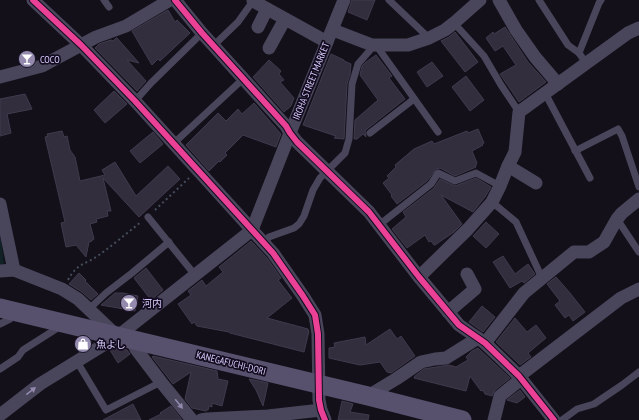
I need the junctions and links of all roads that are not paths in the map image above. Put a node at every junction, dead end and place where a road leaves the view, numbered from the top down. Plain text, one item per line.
1 (33, 0) edge
2 (104, 0) edge
3 (170, 0) edge
4 (175, 0) edge
5 (344, 0) edge
6 (389, 0) edge
7 (480, 0) edge
8 (499, 0) edge
9 (539, 0) edge
10 (601, 0) edge
11 (254, 1) edge
12 (109, 7) dead end
13 (267, 9) junction
14 (285, 19) junction
15 (454, 23) junction
16 (258, 27) dead end
17 (639, 28) edge
18 (333, 30) junction
19 (202, 33) junction
20 (429, 38) junction
21 (327, 42) junction
22 (81, 45) junction
23 (374, 45) junction
24 (213, 46) junction
25 (269, 48) dead end
26 (583, 58) junction
27 (0, 77) edge
28 (243, 79) junction
29 (558, 84) junction
30 (545, 93) junction
31 (414, 99) junction
32 (135, 101) junction
33 (520, 112) junction
34 (438, 132) dead end
35 (290, 133) junction
36 (370, 133) dead end
37 (174, 143) junction
38 (575, 151) junction
39 (508, 166) junction
40 (328, 171) junction
41 (590, 178) dead end
42 (536, 183) dead end
43 (500, 186) junction
44 (639, 186) edge
45 (639, 199) edge
46 (492, 202) junction
47 (0, 204) edge
48 (148, 217) road end
49 (617, 219) junction
50 (379, 225) junction
51 (252, 230) junction
52 (169, 242) junction
53 (264, 243) junction
54 (639, 252) edge
55 (14, 270) junction
56 (0, 271) edge
57 (467, 274) dead end
58 (195, 275) junction
59 (419, 277) junction
60 (542, 278) junction
61 (639, 289) edge
62 (89, 309) junction
63 (7, 310) edge
64 (448, 312) junction
65 (58, 322) junction
66 (0, 324) edge
67 (124, 337) junction
68 (482, 341) junction
69 (76, 360) junction
70 (0, 369) edge
71 (639, 372) edge
72 (520, 378) junction
73 (161, 382) junction
74 (319, 384) junction
75 (368, 396) junction
76 (4, 412) edge
77 (323, 415) edge
78 (192, 420) edge
79 (201, 420) edge
80 (460, 420) edge
81 (494, 420) edge
82 (554, 420) edge
83 (562, 420) edge

1 - 22 street
2 - 12 lane
3 - 22 street
4 - 19 street
5 - 18 street, IROHA STREET MARKET
6 - 20 lane
7 - 15 street
8 - 29 street
9 - 26 lane
10 - 26 lane
11 - 13 street
11 - 24 lane
13 - 14 street
13 - 16 street
14 - 21 street
14 - 25 street
15 - 20 street
15 - 33 lane
17 - 26 street
18 - 21 street, IROHA STREET MARKET
18 - 23 street
19 - 24 street
19 - 32 lane
20 - 23 street
21 - 35 street, IROHA STREET MARKET
22 - 27 street
22 - 32 street
23 - 31 lane
23 - 40 lane
24 - 28 street
26 - 29 street
28 - 35 street
28 - 37 lane
29 - 30 street
30 - 33 street
30 - 38 lane
31 - 34 lane
31 - 36 lane
32 - 37 street
33 - 39 street
35 - 40 street
35 - 51 street, IROHA STREET MARKET
37 - 51 street
38 - 41 lane
38 - 44 lane
39 - 42 street
39 - 43 street
40 - 50 street
40 - 53 lane
43 - 46 street
43 - 50 lane
45 - 49 street
46 - 59 street
46 - 60 lane
47 - 55 street
48 - 52 lane
49 - 54 lane
49 - 60 street
50 - 59 street
51 - 53 street
51 - 58 street
52 - 58 lane
52 - 62 lane
53 - 74 street
55 - 56 street
55 - 62 street
57 - 64 street
58 - 67 street
59 - 64 street
60 - 68 street
61 - 72 street
62 - 67 street
63 - 65 main road, KANEGAFUCHI-DORI
63 - 66 lane
64 - 68 street
65 - 67 main road, KANEGAFUCHI-DORI
65 - 70 lane
67 - 69 street
67 - 73 street
67 - 74 main road, KANEGAFUCHI-DORI
68 - 72 street
68 - 75 street
69 - 73 lane
76 -> 69 street
71 - 83 lane
72 - 81 street
72 - 82 street
73 -> 78 street
74 - 75 main road, KANEGAFUCHI-DORI
74 - 77 street
75 - 80 main road, KANEGAFUCHI-DORI
77 - 79 street

